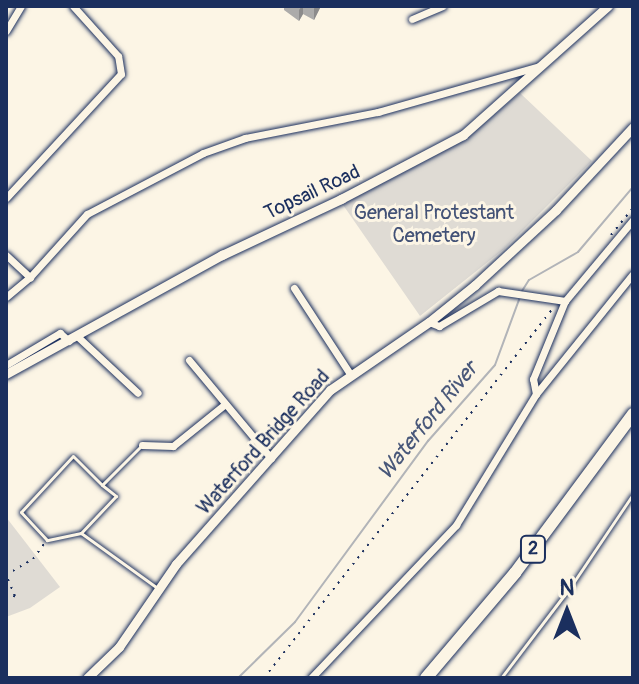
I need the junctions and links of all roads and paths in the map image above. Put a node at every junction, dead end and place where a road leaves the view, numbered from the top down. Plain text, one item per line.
1 (21, 6) edge
2 (73, 6) edge
3 (442, 6) edge
4 (608, 6) edge
5 (412, 19) dead end
6 (6, 31) edge
7 (546, 64) junction
8 (633, 127) edge
9 (6, 198) edge
10 (633, 220) edge
11 (6, 255) edge
12 (633, 274) edge
13 (30, 277) junction
14 (294, 288) dead end
15 (6, 297) edge
16 (561, 303) junction
17 (429, 322) junction
18 (73, 339) junction
19 (189, 360) dead end
20 (6, 365) edge
21 (6, 374) edge
22 (350, 374) junction
23 (138, 393) dead end
24 (536, 394) junction
25 (225, 404) junction
26 (633, 414) edge
27 (633, 428) edge
28 (142, 445) joint
29 (271, 458) junction
30 (102, 485) junction
31 (633, 494) edge
32 (81, 533) junction
33 (47, 540) junction
34 (159, 589) junction
35 (6, 600) edge
36 (87, 678) edge
37 (264, 678) edge
38 (311, 678) edge
39 (426, 678) edge
40 (438, 678) edge
41 (501, 678) edge

1 - 6 street
2 - 9 street
3 - 5 street
4 - 7 main road, Topsail Road
7 - 13 street
7 - 18 main road, Topsail Road
8 - 17 main road, Waterford Bridge Road
10 - 16 street
11 - 13 street
12 - 24 street
13 - 15 street
14 - 22 street
16 - 17 street
16 - 24 street
16 - 37 path
17 - 22 main road, Waterford Bridge Road
18 - 20 street
18 - 21 main road, Topsail Road
18 - 23 street
19 - 25 street
22 - 29 main road, Waterford Bridge Road
24 - 38 street
25 - 28 street
25 - 29 street
26 - 39 highway, 2
27 - 40 highway, 2
28 - 30 lane
29 - 34 main road, Waterford Bridge Road
30 - 32 lane
30 - 33 lane
31 - 41 lane
32 - 33 lane
32 - 34 lane
33 - 35 path
34 - 36 main road, Waterford Bridge Road

